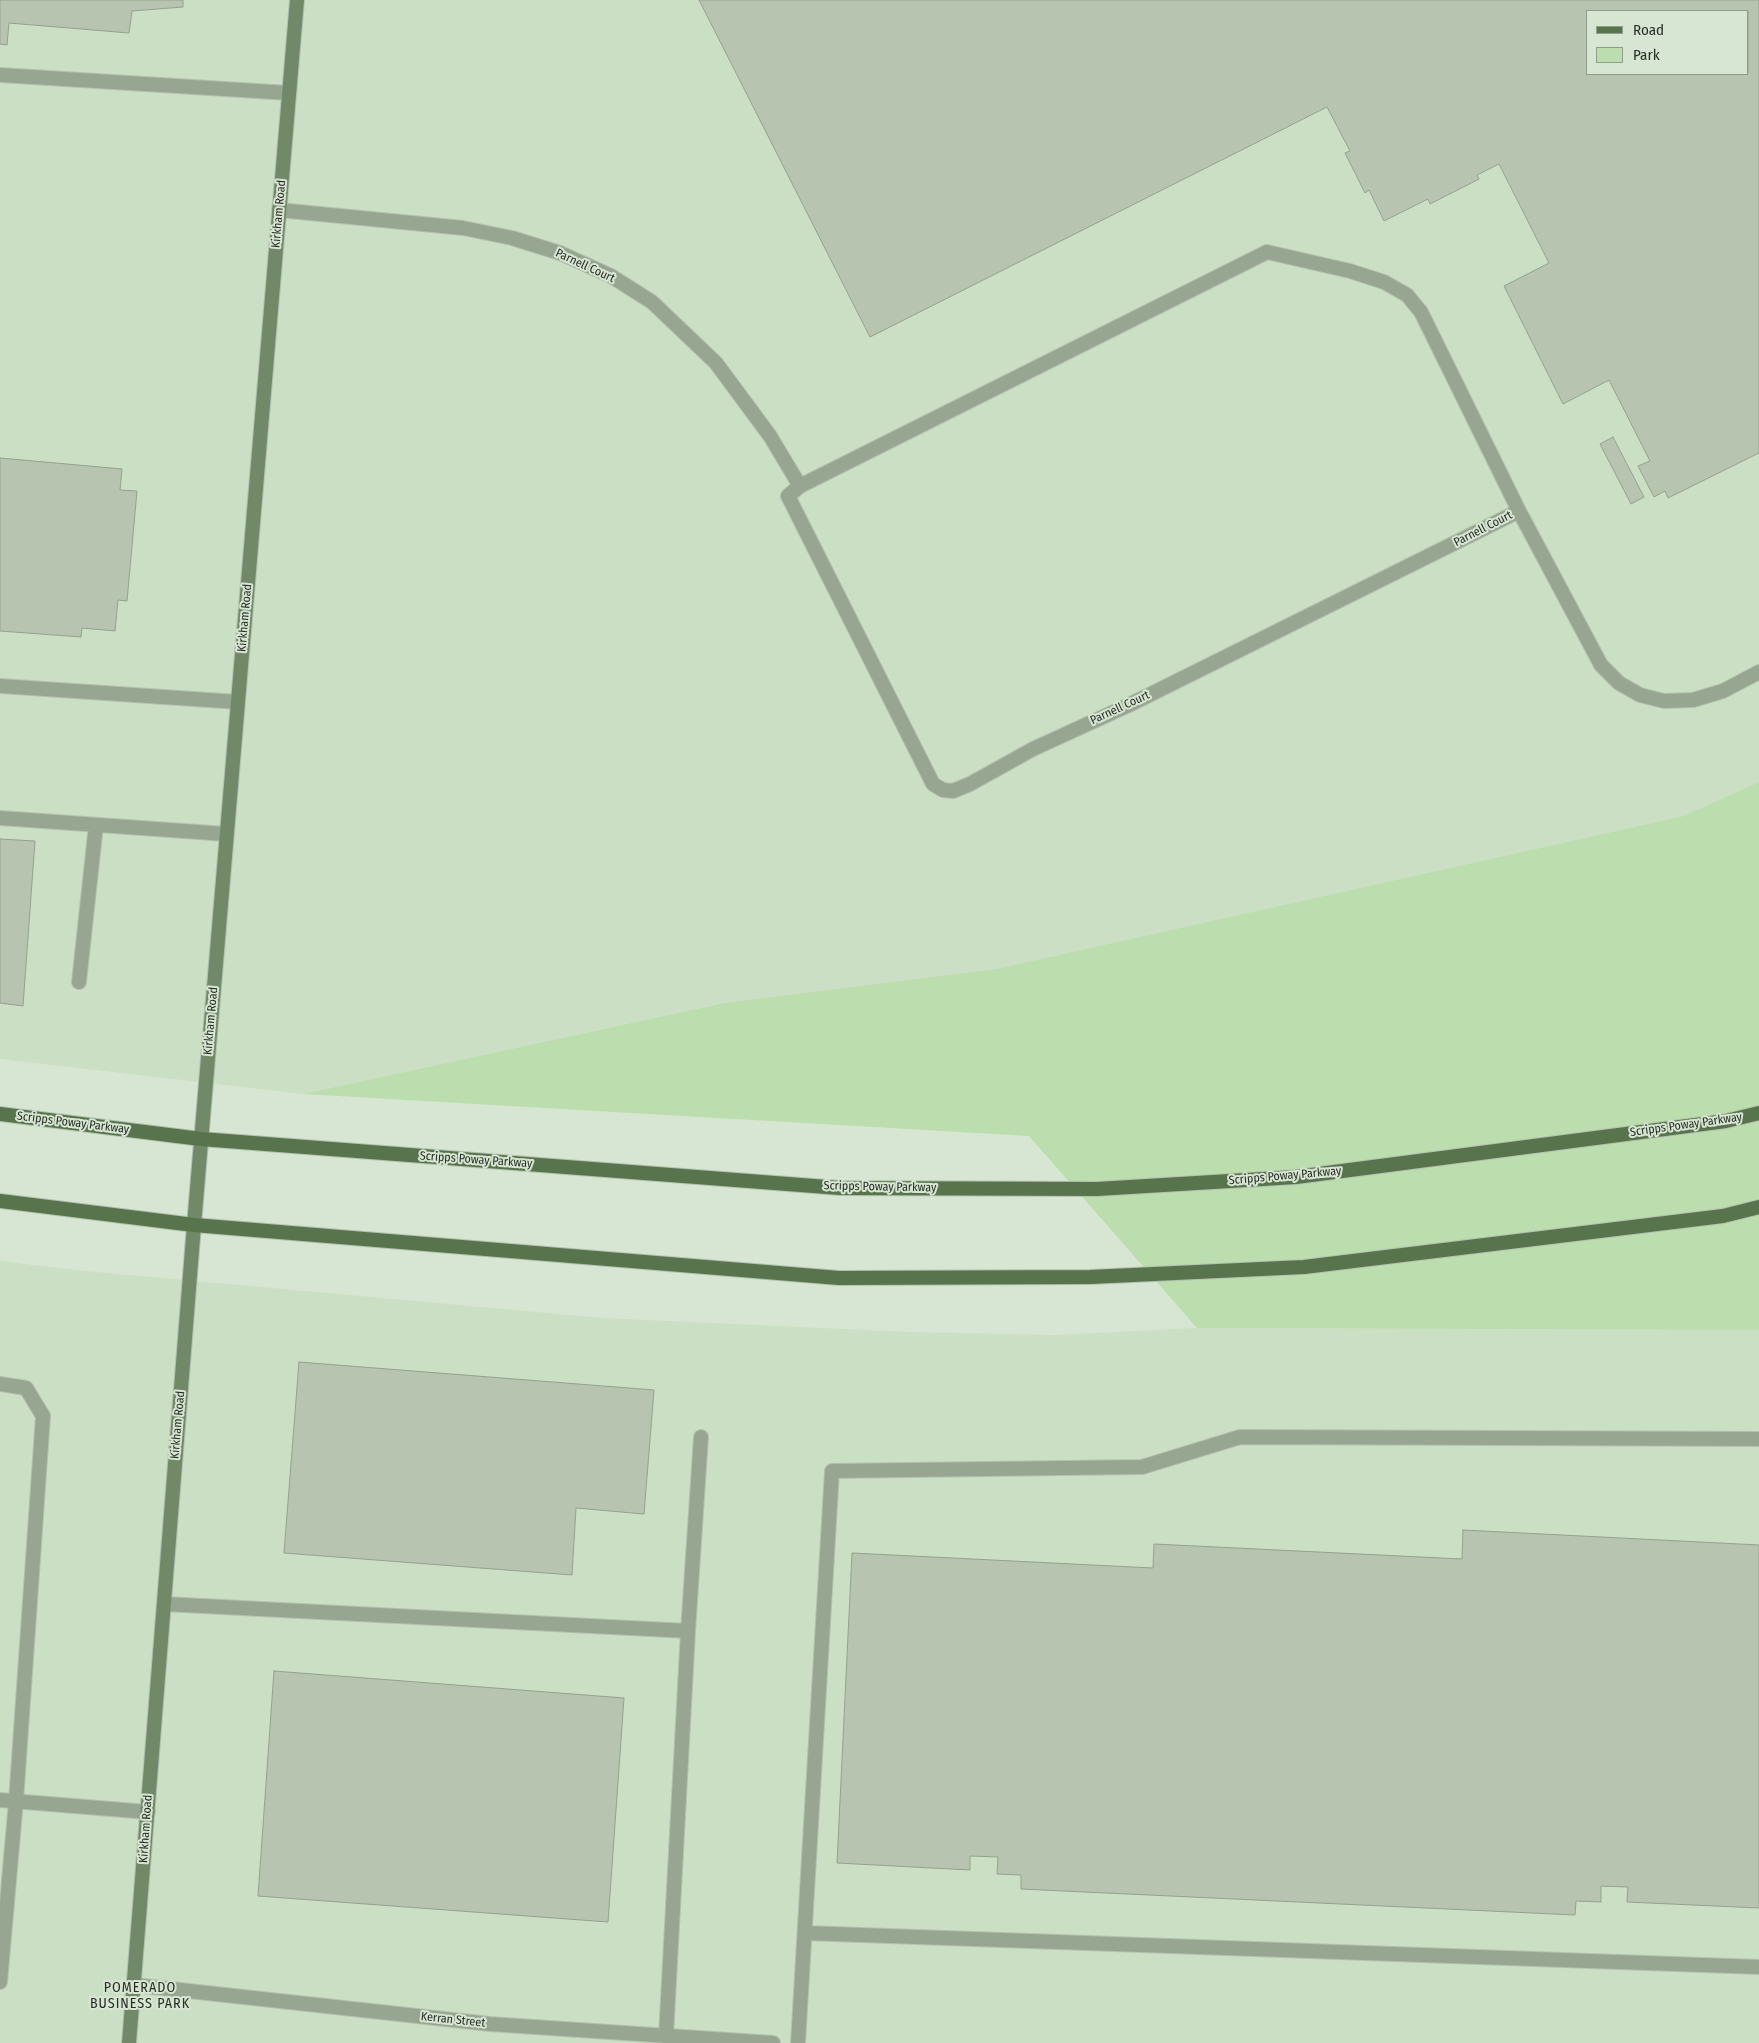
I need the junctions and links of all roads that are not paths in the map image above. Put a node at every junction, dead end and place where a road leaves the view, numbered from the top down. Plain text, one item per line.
1 (297, 0) edge
2 (0, 75) edge
3 (289, 93) junction
4 (279, 210) junction
5 (800, 486) junction
6 (1518, 511) junction
7 (1759, 672) edge
8 (0, 686) edge
9 (238, 702) junction
10 (0, 818) edge
11 (96, 825) junction
12 (226, 834) junction
13 (79, 982) dead end
14 (1759, 1113) edge
15 (0, 1114) edge
16 (201, 1140) junction
17 (0, 1201) edge
18 (1759, 1207) edge
19 (194, 1225) junction
20 (0, 1384) edge
21 (701, 1437) dead end
22 (1759, 1439) edge
23 (164, 1604) junction
24 (688, 1631) junction
25 (0, 1800) edge
26 (16, 1801) junction
27 (148, 1812) junction
28 (805, 1933) junction
29 (1759, 1967) edge
30 (0, 1982) edge
31 (134, 1985) junction
32 (666, 2036) junction
33 (632, 2038) edge
34 (129, 2043) edge
35 (773, 2043) edge
36 (798, 2043) edge

1 - 3 main road, Kirkham Road
2 - 3 street
3 - 4 main road, Kirkham Road
4 - 5 street, Parnell Court
4 - 9 main road, Kirkham Road
5 - 6 street, Parnell Court
5 - 6 street, Parnell Court
6 - 7 street
8 - 9 street
9 - 12 main road, Kirkham Road
10 - 11 street
11 - 12 street
11 - 13 street
12 - 16 main road, Kirkham Road
14 - 16 main road, Scripps Poway Parkway
15 - 16 main road, Scripps Poway Parkway
16 - 19 main road, Kirkham Road
17 - 19 main road
18 - 19 main road
19 - 23 main road, Kirkham Road
20 - 26 street
21 - 24 street
22 - 28 street
23 - 24 street
23 - 27 main road, Kirkham Road
24 - 32 street
25 - 26 street
26 - 27 street
26 - 30 street
27 - 31 main road, Kirkham Road
28 - 29 street
28 - 36 street
31 - 33 street, Kerran Street
31 - 34 main road, Kirkham Road
32 - 33 street, Kerran Street
32 - 35 street, Kerran Street

